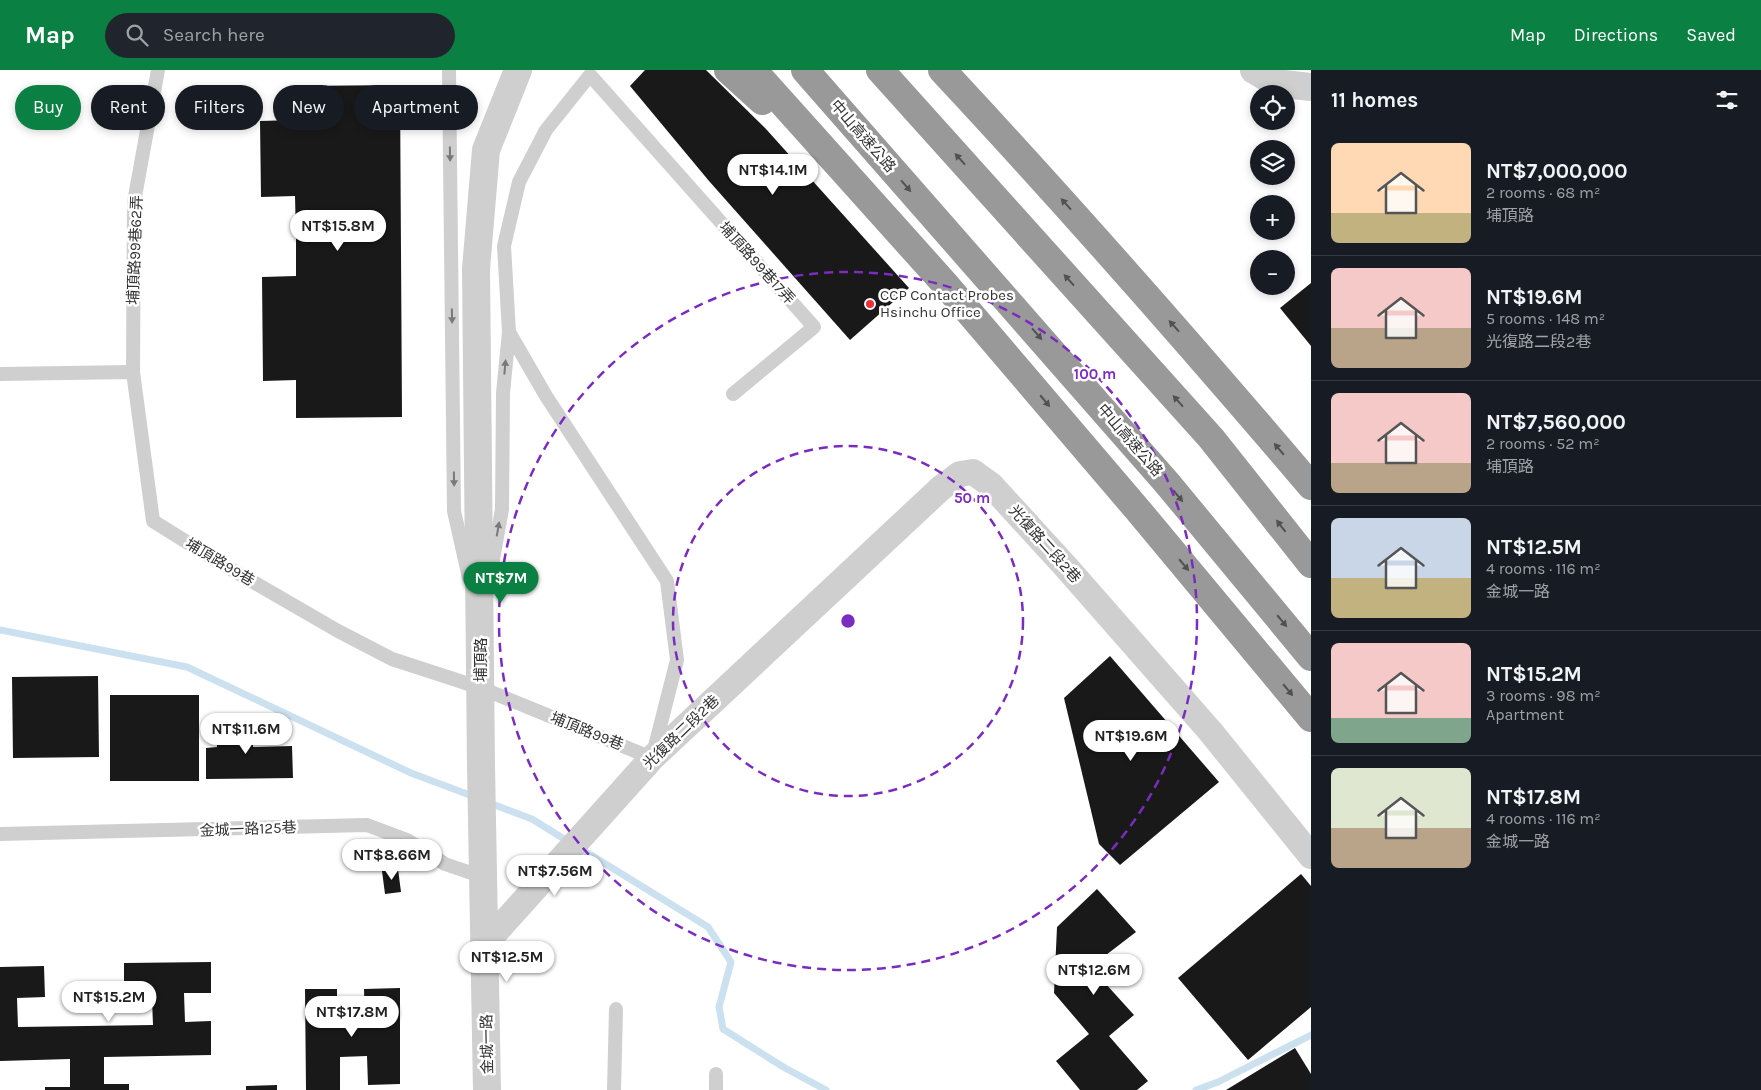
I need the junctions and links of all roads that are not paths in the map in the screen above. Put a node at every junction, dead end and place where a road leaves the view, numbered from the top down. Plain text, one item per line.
1 (158, 70) edge
2 (449, 70) edge
3 (518, 70) edge
4 (728, 70) edge
5 (753, 70) edge
6 (805, 70) edge
7 (880, 70) edge
8 (942, 70) edge
9 (967, 70) edge
10 (1254, 70) edge
11 (1311, 87) edge
12 (1042, 177) junction
13 (945, 284) junction
14 (509, 332) junction
15 (133, 372) junction
16 (0, 374) edge
17 (733, 394) dead end
18 (1311, 486) edge
19 (1311, 564) edge
20 (480, 629) junction
21 (1311, 657) edge
22 (481, 688) junction
23 (1311, 718) edge
24 (652, 758) junction
25 (0, 834) edge
26 (1311, 856) edge
27 (483, 877) junction
28 (485, 944) junction
29 (616, 1009) dead end
30 (716, 1074) dead end
31 (488, 1090) edge
32 (614, 1090) edge
33 (716, 1090) edge

1 - 15 lane, 埔頂路99巷62弄
2 -> 20 lane
3 - 20 street, 埔頂路
4 - 13 highway
5 - 13 highway
6 -> 21 highway, 中山高速公路
19 -> 7 highway
8 - 12 highway
9 - 12 highway
10 - 11 street
18 -> 12 highway
13 -> 23 highway
14 - 17 lane, 埔頂路99巷17弄
20 -> 14 lane
14 - 24 lane
15 - 16 lane
15 - 22 lane, 埔頂路99巷
20 - 22 street, 埔頂路
22 - 24 lane, 埔頂路99巷
22 - 27 street, 埔頂路
24 - 26 street, 光復路二段2巷
24 - 28 street, 光復路二段2巷
25 - 27 lane, 金城一路125巷
27 - 28 street, 金城一路
28 - 31 street, 金城一路
29 - 32 lane
30 - 33 lane

